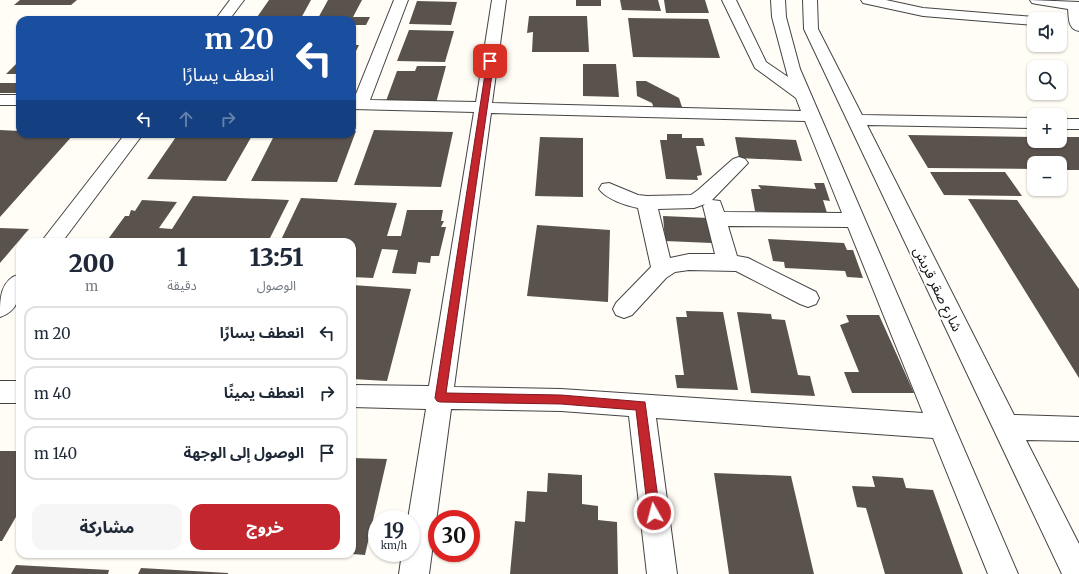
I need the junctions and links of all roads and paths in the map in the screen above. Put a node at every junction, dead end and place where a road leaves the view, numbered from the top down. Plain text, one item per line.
1 (237, 0) edge
2 (401, 0) edge
3 (499, 0) edge
4 (729, 0) edge
5 (778, 0) edge
6 (810, 0) edge
7 (868, 0) edge
8 (1037, 0) edge
9 (1076, 6) edge
10 (225, 16) edge
11 (1027, 20) edge
12 (1074, 25) edge
13 (804, 96) junction
14 (0, 100) edge
15 (16, 100) edge
16 (356, 104) edge
17 (484, 106) junction
18 (812, 116) junction
19 (855, 120) junction
20 (1027, 124) edge
21 (1067, 124) edge
22 (1079, 124) edge
23 (131, 138) edge
24 (739, 163) dead end
25 (609, 189) dead end
26 (709, 191) junction
27 (647, 203) junction
28 (716, 219) junction
29 (855, 220) junction
30 (54, 238) edge
31 (728, 262) junction
32 (662, 269) junction
33 (16, 287) edge
34 (808, 298) dead end
35 (0, 308) edge
36 (624, 309) dead end
37 (0, 392) edge
38 (16, 392) edge
39 (356, 396) edge
40 (440, 398) junction
41 (641, 405) junction
42 (941, 426) junction
43 (1006, 427) junction
44 (1079, 429) edge
45 (414, 574) edge
46 (662, 574) edge
47 (1003, 574) edge
48 (1078, 574) edge

1 - 10 street
2 - 16 street
3 - 17 street
4 - 13 street
5 - 13 street
6 - 19 street, شارع صقر قريش
7 - 11 street
8 - 9 street
9 - 12 street
13 - 18 street
14 - 15 street
16 - 17 street
17 - 18 street
17 - 40 street
18 - 29 street
19 - 20 street
19 - 43 street, شارع صقر قريش
21 - 22 street
23 - 30 street
24 - 26 street
25 - 27 street
26 - 27 street
26 - 28 street
27 - 32 street
28 - 29 street
28 - 31 street
29 - 42 street
31 - 32 street
31 - 34 street
32 - 36 street
33 - 35 street
37 - 38 street
39 - 40 street
40 - 41 street
40 - 45 street
41 - 42 street
41 - 46 street
42 - 47 street
43 - 44 street
43 - 48 street, شارع صقر قريش

